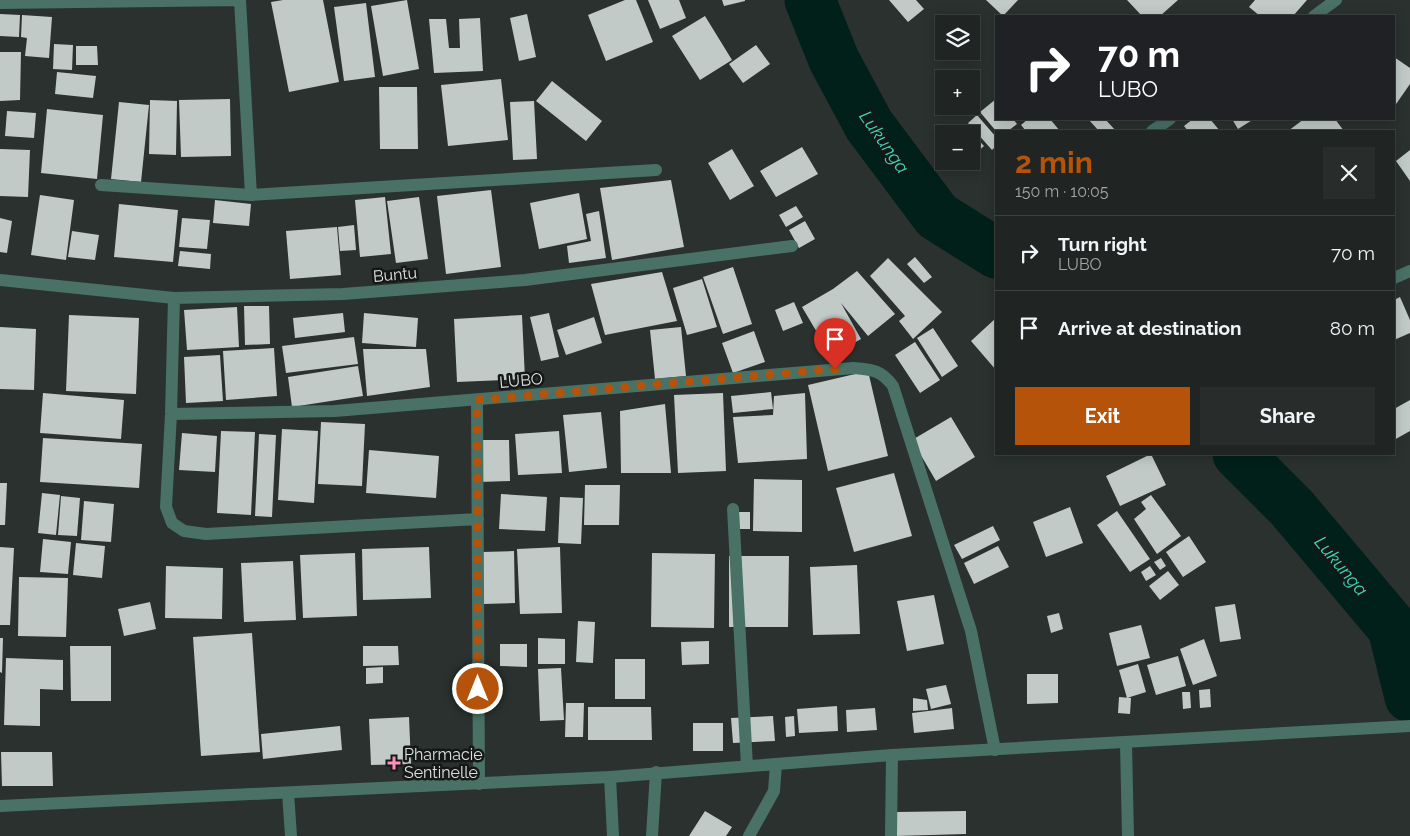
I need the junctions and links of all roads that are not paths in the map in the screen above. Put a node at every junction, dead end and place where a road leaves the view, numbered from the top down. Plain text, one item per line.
1 (240, 0) edge
2 (1336, 0) edge
3 (0, 3) edge
4 (1315, 15) edge
5 (1168, 120) edge
6 (1154, 130) edge
7 (656, 170) dead end
8 (102, 185) dead end
9 (251, 195) junction
10 (792, 246) dead end
11 (1410, 271) edge
12 (1395, 278) edge
13 (0, 280) edge
14 (174, 298) junction
15 (477, 400) junction
16 (171, 414) junction
17 (734, 509) dead end
18 (478, 519) junction
19 (1410, 726) edge
20 (1126, 743) junction
21 (995, 750) junction
22 (892, 755) junction
23 (776, 764) junction
24 (747, 766) junction
25 (656, 772) junction
26 (610, 777) junction
27 (479, 784) junction
28 (288, 793) junction
29 (0, 806) edge
30 (291, 836) edge
31 (613, 836) edge
32 (652, 836) edge
33 (749, 836) edge
34 (891, 836) edge
35 (1128, 836) edge

1 - 3 street
1 - 9 street
2 - 4 street
5 - 6 street
7 - 9 street
8 - 9 street
10 - 14 street, Buntu
11 - 12 street
13 - 14 street, Buntu
14 - 16 street
15 - 16 street, LUBO
15 - 18 street
15 - 21 street, LUBO
16 - 18 street
17 - 24 street
18 - 27 street
19 - 20 street
20 - 21 street
20 - 35 street
21 - 22 street
22 - 23 street
22 - 34 street
23 - 24 street
23 - 33 street
24 - 25 street
25 - 26 street
25 - 32 street
26 - 27 street
26 - 31 street
27 - 28 street
28 - 29 street
28 - 30 street

